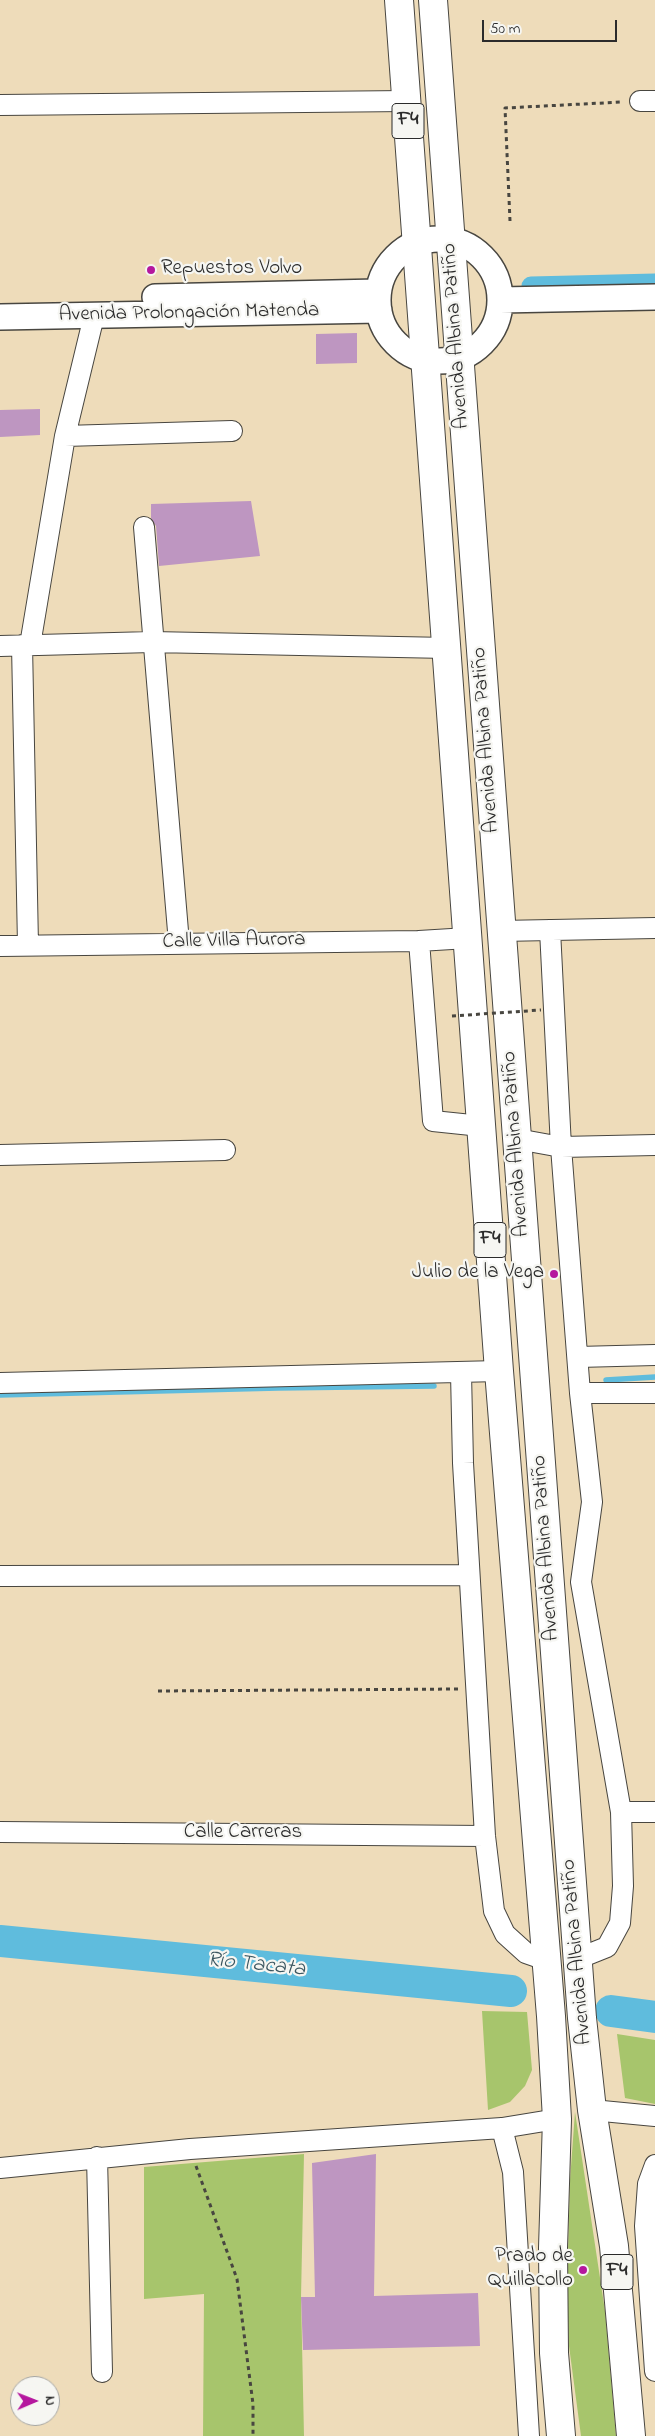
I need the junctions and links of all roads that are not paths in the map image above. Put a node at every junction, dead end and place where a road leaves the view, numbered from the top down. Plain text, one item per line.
1 (399, 0) edge
2 (433, 0) edge
3 (407, 101) junction
4 (0, 105) edge
5 (451, 240) junction
6 (417, 241) junction
7 (655, 297) edge
8 (0, 300) edge
9 (500, 300) junction
10 (378, 301) junction
11 (94, 316) junction
12 (0, 317) edge
13 (459, 358) junction
14 (426, 361) junction
15 (232, 431) dead end
16 (65, 436) junction
17 (144, 528) dead end
18 (152, 642) junction
19 (26, 645) junction
20 (0, 646) edge
21 (447, 648) junction
22 (655, 928) edge
23 (550, 930) junction
24 (500, 931) junction
25 (468, 938) junction
26 (419, 941) junction
27 (179, 943) junction
28 (0, 946) edge
29 (28, 946) junction
30 (481, 1126) junction
31 (517, 1139) junction
32 (655, 1145) edge
33 (561, 1147) junction
34 (225, 1150) dead end
35 (0, 1155) edge
36 (655, 1355) edge
37 (578, 1357) junction
38 (499, 1370) junction
39 (460, 1373) junction
40 (0, 1383) edge
41 (580, 1393) junction
42 (655, 1393) edge
43 (0, 1576) edge
44 (470, 1576) junction
45 (621, 1812) junction
46 (655, 1812) edge
47 (0, 1832) edge
48 (485, 1836) junction
49 (577, 1959) junction
50 (546, 1960) junction
51 (592, 2110) junction
52 (655, 2116) edge
53 (557, 2118) junction
54 (502, 2128) junction
55 (97, 2157) junction
56 (655, 2165) edge
57 (0, 2168) edge
58 (102, 2372) dead end
59 (655, 2372) edge
60 (529, 2436) edge
61 (561, 2436) edge
62 (631, 2436) edge

1 - 3 highway, Avenida Albina Patiño / F4
2 - 5 highway, Avenida Albina Patiño / F4
3 - 4 street
3 - 6 highway, Avenida Albina Patiño / F4
5 - 6 main road
5 - 9 main road
5 - 13 highway, Avenida Albina Patiño / F4
6 - 10 main road
6 - 14 highway, Avenida Albina Patiño / F4
7 - 9 main road
8 - 10 main road, Avenida Prolongación Matenda
9 - 13 main road
10 - 11 main road, Avenida Prolongación Matenda
10 - 14 main road
11 - 12 main road, Avenida Prolongación Matenda
11 - 16 street
13 - 14 main road
13 - 24 highway, Avenida Albina Patiño / F4
14 - 21 highway, Avenida Albina Patiño / F4
15 - 16 street
16 - 19 street
17 - 18 street
18 - 19 street
18 - 21 street
18 - 27 street
19 - 20 street
19 - 29 street
21 - 25 highway, Avenida Albina Patiño / F4
22 - 23 street
23 - 24 street
23 - 33 street
24 - 31 highway, Avenida Albina Patiño / F4
25 - 26 street, Calle Villa Aurora
25 - 30 highway, Avenida Albina Patiño / F4
26 - 27 street, Calle Villa Aurora
26 - 30 street
27 - 29 street, Calle Villa Aurora
28 - 29 street, Calle Villa Aurora
30 - 38 highway, Avenida Albina Patiño / F4
31 - 33 street
31 - 49 highway, Avenida Albina Patiño / F4
32 - 33 street
33 - 37 street
34 - 35 street
36 - 37 street
37 - 41 street
38 - 39 street
38 - 50 highway, Avenida Albina Patiño / F4
39 - 40 street
39 - 44 street
41 - 42 street
41 - 45 street
43 - 44 street
44 - 48 street
45 - 46 street
45 - 49 street
47 - 48 street, Calle Carreras
48 - 50 street
49 - 51 highway, Avenida Albina Patiño / F4
50 - 53 highway, Avenida Albina Patiño / F4
51 - 52 street
51 - 62 highway, Avenida Albina Patiño / F4
53 - 54 street
53 - 61 highway, Avenida Albina Patiño / F4
54 - 55 street
54 - 60 street
55 - 57 street
55 - 58 street
56 - 59 street

